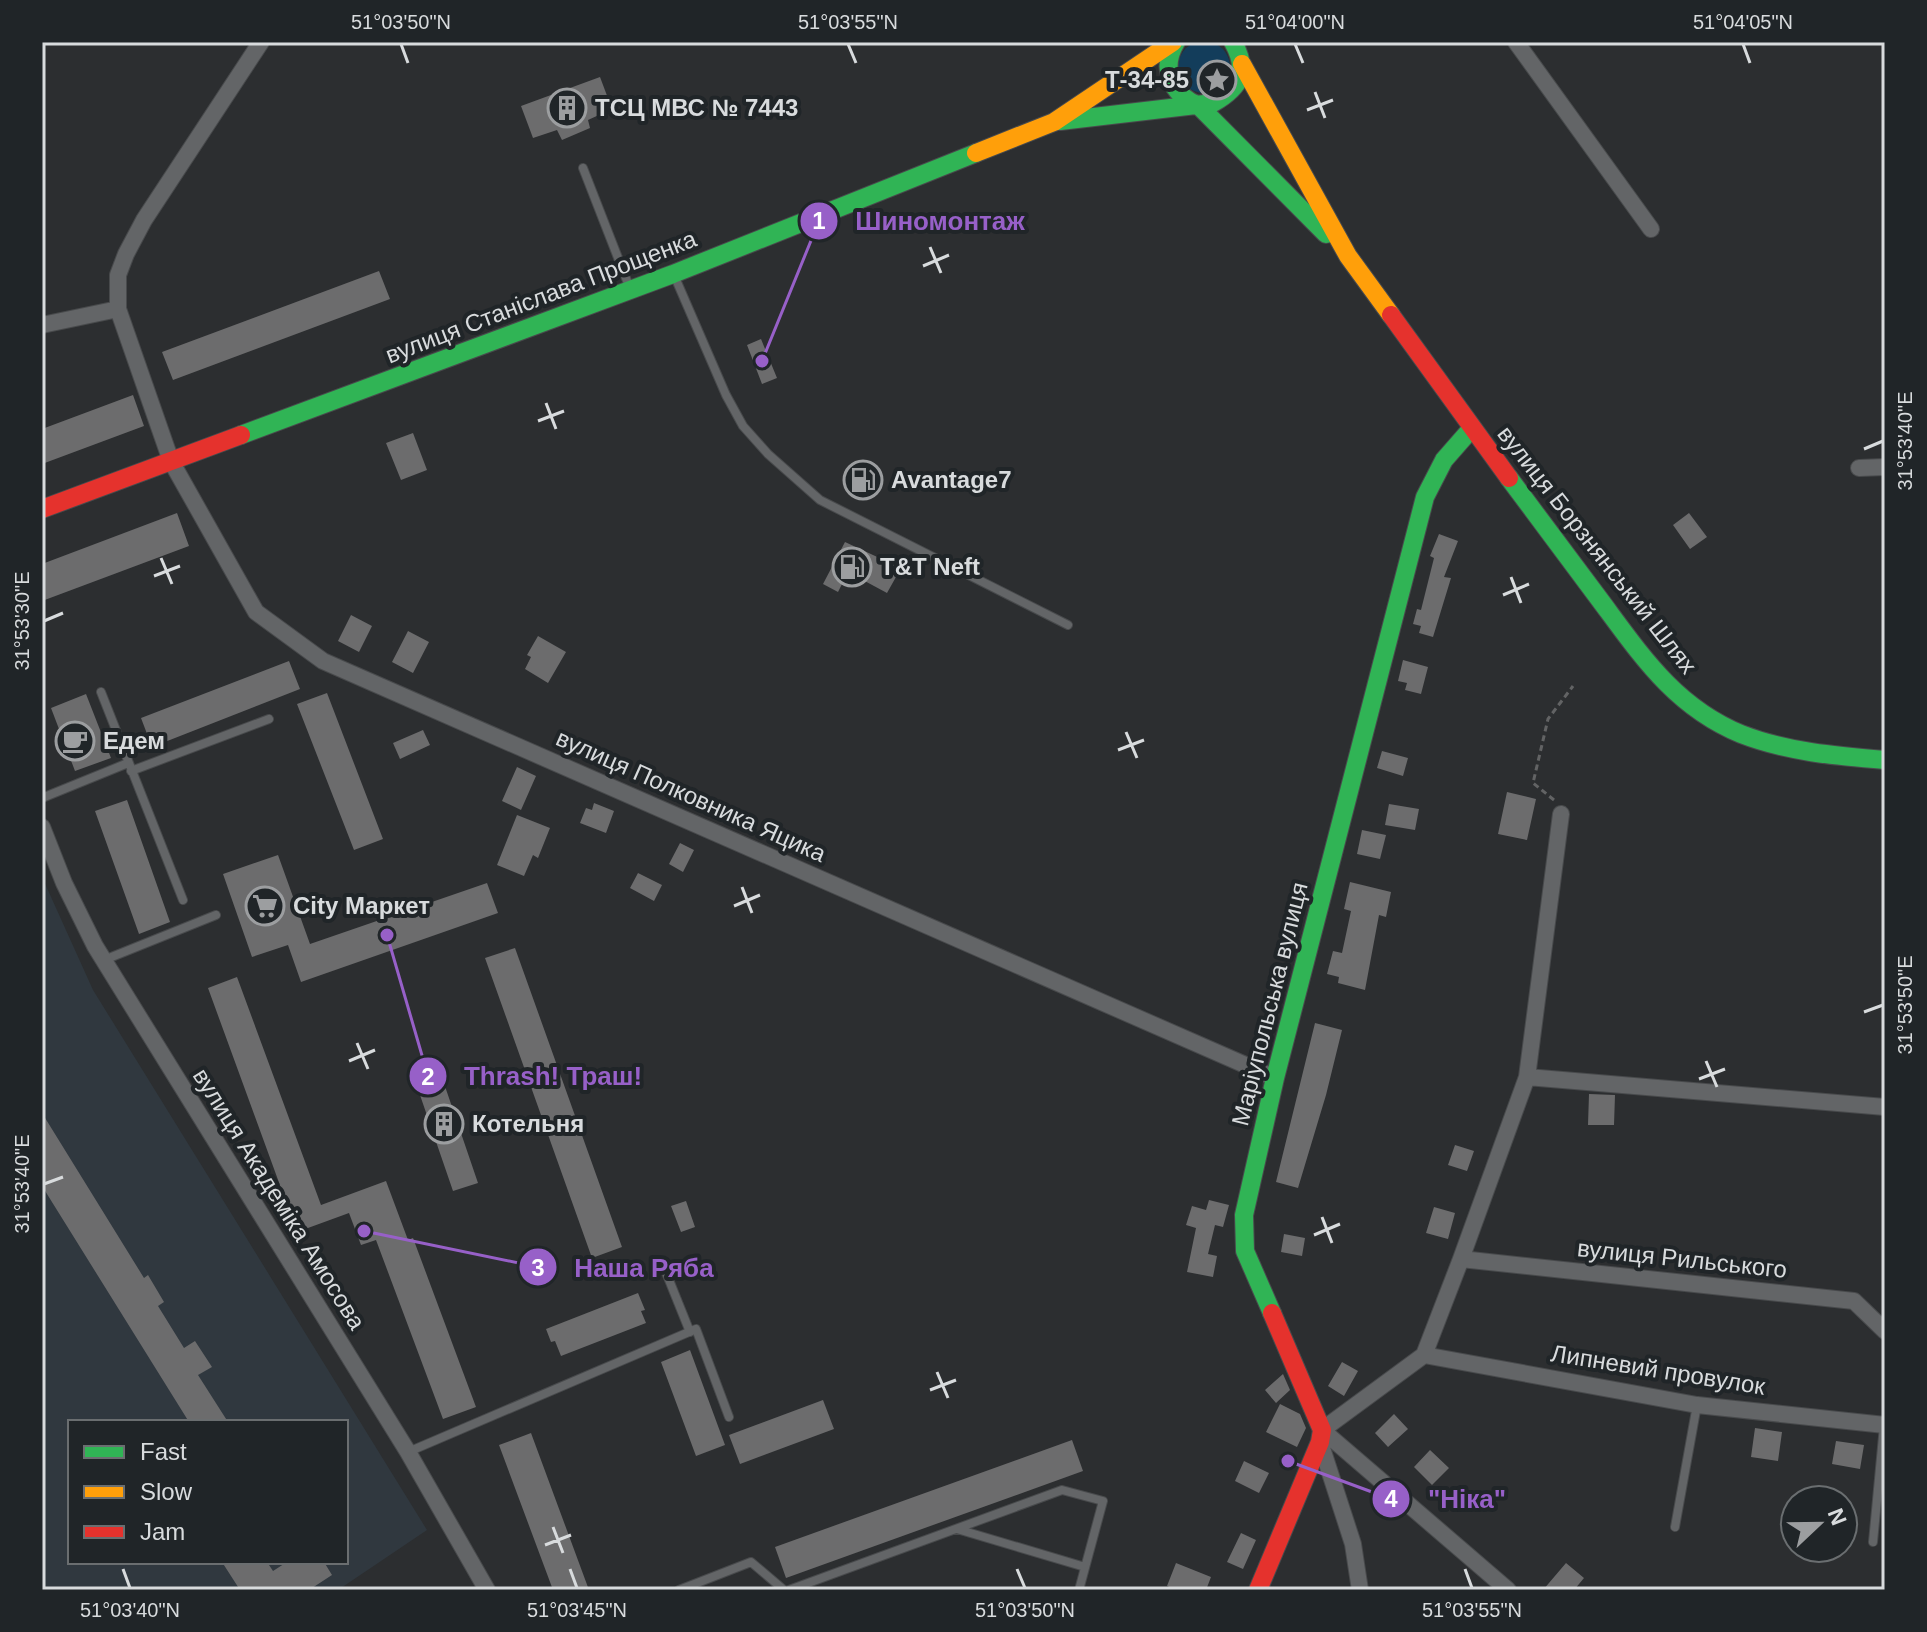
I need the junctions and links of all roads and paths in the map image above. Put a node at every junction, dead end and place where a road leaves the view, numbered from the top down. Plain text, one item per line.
1 (261, 42) edge
2 (1174, 42) edge
3 (1233, 42) edge
4 (1243, 42) edge
5 (1516, 42) edge
6 (1242, 64) junction
7 (1199, 106) junction
8 (1054, 122) junction
9 (583, 168) dead end
10 (1651, 229) dead end
11 (1348, 256) junction
12 (673, 274) junction
13 (631, 290) junction
14 (118, 309) junction
15 (42, 325) edge
16 (1472, 428) junction
17 (171, 461) junction
18 (1885, 467) edge
19 (1859, 468) dead end
20 (42, 509) edge
21 (1068, 625) dead end
22 (1573, 686) dead end
23 (101, 692) dead end
24 (269, 719) dead end
25 (1885, 760) edge
26 (130, 767) junction
27 (42, 798) edge
28 (1561, 814) joint
29 (42, 827) edge
30 (183, 900) dead end
31 (216, 915) dead end
32 (104, 961) junction
33 (1527, 1077) junction
34 (1275, 1078) junction
35 (1885, 1107) edge
36 (1461, 1259) junction
37 (663, 1265) dead end
38 (1885, 1331) edge
39 (690, 1332) junction
40 (1424, 1355) junction
41 (1697, 1405) junction
42 (729, 1417) dead end
43 (1885, 1425) edge
44 (1321, 1436) junction
45 (408, 1452) junction
46 (1675, 1527) dead end
47 (957, 1529) junction
48 (1873, 1542) dead end
49 (1085, 1567) junction
50 (487, 1590) edge
51 (679, 1590) edge
52 (787, 1590) edge
53 (1079, 1590) edge
54 (1258, 1590) edge
55 (1360, 1590) edge
56 (1508, 1590) edge

1 - 14 street
2 - 7 main road, вулиця Борзнянський Шлях
2 - 8 main road, вулиця Станіслава Прощенка
3 - 6 main road, вулиця Борзнянський Шлях
4 - 6 main road
5 - 10 street
6 - 7 main road
6 - 11 main road, вулиця Борзнянський Шлях
7 - 8 main road, вулиця Станіслава Прощенка
7 - 11 main road, вулиця Борзнянський Шлях
8 - 12 main road, вулиця Станіслава Прощенка
9 - 13 lane
11 - 16 main road, вулиця Борзнянський Шлях
12 - 13 main road, вулиця Станіслава Прощенка
12 - 21 lane
13 - 17 main road, вулиця Станіслава Прощенка
14 - 15 street
14 - 17 street, вулиця Полковника Яцика
16 - 25 main road, вулиця Борзнянський Шлях
16 - 34 main road, Маріупольська вулиця
17 - 20 main road, вулиця Станіслава Прощенка
17 - 34 street, вулиця Полковника Яцика
18 - 19 street
22 - 28 path
23 - 26 lane
24 - 26 lane
26 - 27 lane
26 - 30 lane
28 - 33 street
29 - 32 street, вулиця Академіка Амосова
31 - 32 lane
32 - 45 street, вулиця Академіка Амосова
33 - 35 street
33 - 36 street
34 - 44 main road, Маріупольська вулиця
36 - 38 street, вулиця Рильського
36 - 40 street
37 - 39 lane
39 - 42 lane
39 - 45 lane
40 - 41 street, Липневий провулок
40 - 44 street
41 - 43 street, Липневий провулок
41 - 46 lane
43 - 48 lane
44 - 54 main road
44 - 55 street
44 - 56 street
45 - 50 street, вулиця Академіка Амосова
47 - 49 lane
47 - 49 lane
47 - 52 lane
49 - 53 lane
51 - 52 lane

